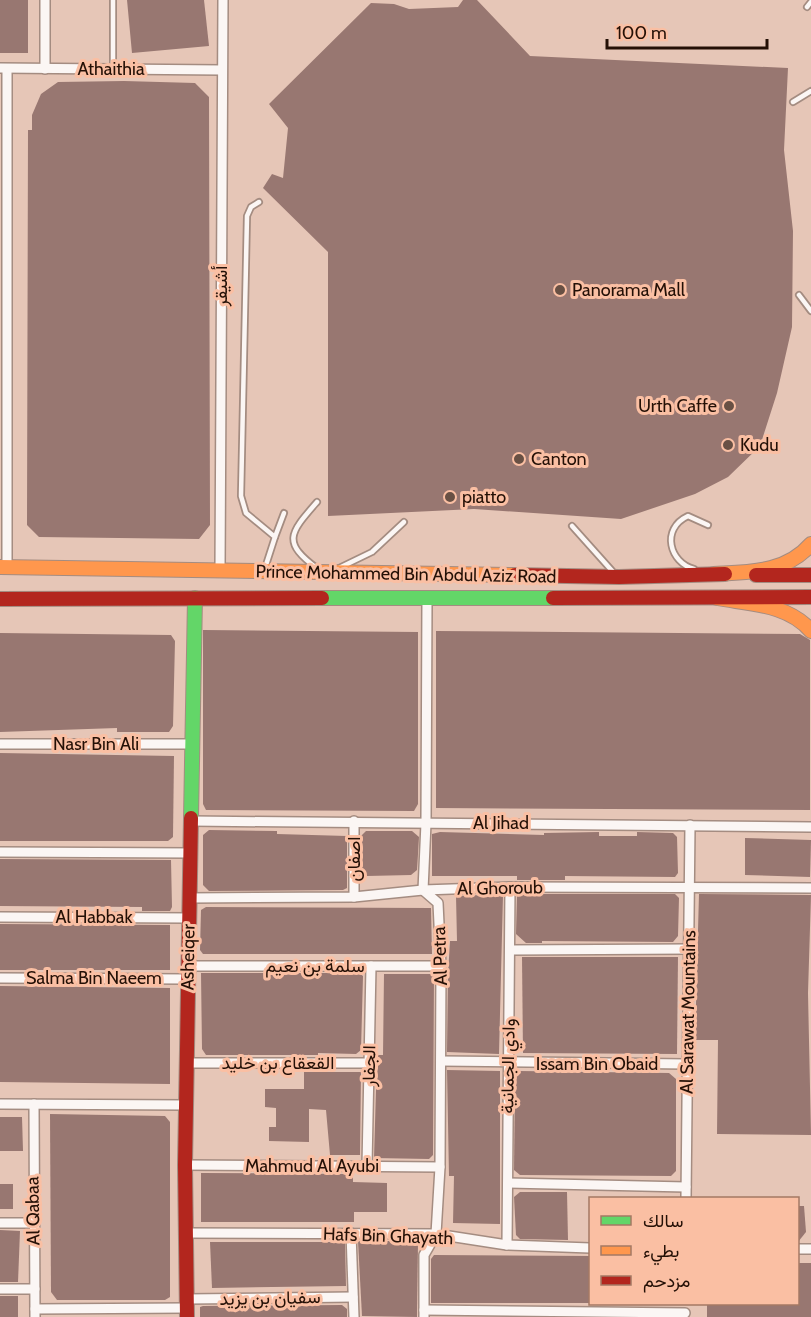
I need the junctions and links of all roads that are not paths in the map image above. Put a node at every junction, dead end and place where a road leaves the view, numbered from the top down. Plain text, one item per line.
1 (45, 0) edge
2 (113, 0) edge
3 (222, 0) edge
4 (811, 2) edge
5 (807, 7) dead end
6 (3, 68) edge
7 (45, 69) junction
8 (113, 69) junction
9 (222, 70) junction
10 (811, 91) edge
11 (793, 102) dead end
12 (259, 202) dead end
13 (3, 212) edge
14 (799, 296) dead end
15 (811, 310) edge
16 (317, 502) dead end
17 (284, 513) dead end
18 (404, 522) dead end
19 (708, 525) dead end
20 (572, 526) dead end
21 (275, 537) junction
22 (811, 544) edge
23 (4, 567) edge
24 (219, 571) junction
25 (263, 573) junction
26 (325, 574) junction
27 (374, 574) junction
28 (714, 574) junction
29 (811, 575) edge
30 (619, 577) junction
31 (811, 597) edge
32 (195, 598) junction
33 (375, 598) junction
34 (717, 598) junction
35 (0, 599) edge
36 (427, 599) junction
37 (811, 631) edge
38 (0, 744) edge
39 (193, 744) junction
40 (191, 821) junction
41 (354, 821) junction
42 (426, 823) junction
43 (690, 825) junction
44 (811, 827) edge
45 (0, 852) edge
46 (191, 853) junction
47 (691, 886) junction
48 (510, 887) junction
49 (811, 888) edge
50 (423, 890) junction
51 (354, 897) junction
52 (189, 898) junction
53 (0, 917) edge
54 (189, 918) junction
55 (689, 949) junction
56 (510, 950) junction
57 (371, 966) junction
58 (441, 966) junction
59 (188, 972) junction
60 (0, 978) edge
61 (441, 1061) junction
62 (187, 1063) junction
63 (369, 1063) junction
64 (508, 1064) junction
65 (686, 1064) junction
66 (0, 1104) edge
67 (34, 1104) junction
68 (186, 1105) junction
69 (185, 1165) junction
70 (367, 1166) junction
71 (440, 1167) junction
72 (508, 1183) junction
73 (686, 1186) junction
74 (686, 1197) edge
75 (0, 1223) edge
76 (33, 1224) junction
77 (185, 1233) junction
78 (351, 1233) junction
79 (436, 1234) junction
80 (507, 1245) junction
81 (589, 1248) edge
82 (0, 1288) edge
83 (35, 1289) junction
84 (353, 1297) junction
85 (187, 1308) edge
86 (686, 1311) edge
87 (35, 1313) edge
88 (424, 1314) edge
89 (491, 1314) edge
90 (354, 1317) edge

1 - 7 street
2 - 8 lane
3 - 9 street, أشيقر
4 - 5 lane
6 - 7 street, Athaithia
6 - 13 street
7 - 8 street, Athaithia
8 - 9 street, Athaithia
9 - 24 street, أشيقر
10 - 11 lane
12 - 21 lane
13 - 23 street
14 - 15 lane
16 - 26 lane
17 - 21 lane
18 - 26 lane
19 - 28 lane
20 - 30 lane
21 - 25 lane
22 - 28 main road
23 - 24 main road, Prince Mohammed Bin Abdul Aziz Road
24 - 25 main road, Prince Mohammed Bin Abdul Aziz Road
25 - 26 main road, Prince Mohammed Bin Abdul Aziz Road
26 - 27 main road, Prince Mohammed Bin Abdul Aziz Road
27 - 30 main road, Prince Mohammed Bin Abdul Aziz Road
27 - 33 main road
28 - 29 main road, Prince Mohammed Bin Abdul Aziz Road
28 - 30 main road, Prince Mohammed Bin Abdul Aziz Road
31 - 34 main road, Prince Mohammed Bin Abdul Aziz Road
32 - 33 main road, Prince Mohammed Bin Abdul Aziz Road
32 - 35 main road, Prince Mohammed Bin Abdul Aziz Road
32 - 39 main road, Asheiqer
33 - 36 main road, Prince Mohammed Bin Abdul Aziz Road
34 - 36 main road, Prince Mohammed Bin Abdul Aziz Road
34 - 37 main road
36 - 42 street
38 - 39 street, Nasr Bin Ali
39 - 40 main road, Asheiqer
40 - 41 street, Al Jihad
40 - 46 main road, Asheiqer
41 - 42 street, Al Jihad
41 - 51 street, اصفان
42 - 43 street, Al Jihad
42 - 50 street
43 - 44 street, Al Jihad
43 - 47 street, Al Sarawat Mountains
45 - 46 street
46 - 52 main road, Asheiqer
47 - 48 street, Al Ghoroub
47 - 49 street, Al Ghoroub
47 - 55 street, Al Sarawat Mountains
48 - 50 street, Al Ghoroub
48 - 56 street, وادي الجمانية
50 - 51 street, Al Ghoroub
50 - 58 street, Al Petra
51 - 52 street, Al Ghoroub
52 - 54 main road, Asheiqer
53 - 54 street, Al Habbak
54 - 59 main road, Asheiqer
55 - 56 street
55 - 65 street, Al Sarawat Mountains
56 - 64 street, وادي الجمانية
57 - 58 street, سلمة بن نعيم
57 - 59 street, سلمة بن نعيم
57 - 63 street, الجفار
58 - 61 street, Al Petra
59 - 60 street, Salma Bin Naeem
59 - 62 main road, Asheiqer
61 - 64 street, Issam Bin Obaid
61 - 71 street, Al Petra
62 - 63 street, القعقاع بن خليد
62 - 68 main road, Asheiqer
63 - 70 street, الجفار
64 - 65 street, Issam Bin Obaid
64 - 72 street, وادي الجمانية
65 - 73 street, Al Sarawat Mountains
66 - 67 street
67 - 68 street
67 - 76 street, Al Qabaa
68 - 69 main road, Asheiqer
69 - 70 street, Mahmud Al Ayubi
69 - 77 main road, Asheiqer
70 - 71 street, Mahmud Al Ayubi
71 - 79 street, Al Petra
72 - 73 street
72 - 80 street, وادي الجمانية
73 - 74 street, Al Sarawat Mountains
75 - 76 street
76 - 83 street, Al Qabaa
77 - 78 street, Hafs Bin Ghayath
77 - 85 main road, Asheiqer
78 - 79 street, Hafs Bin Ghayath
78 - 84 street
79 - 80 street, Hafs Bin Ghayath
79 - 88 street, Al Petra
80 - 81 street, Hafs Bin Ghayath
82 - 83 street
83 - 87 street, Al Qabaa
84 - 85 street, سفيان بن يزيد
84 - 90 street
85 - 87 street, سفيان بن يزيد
86 - 89 street
88 - 89 street

